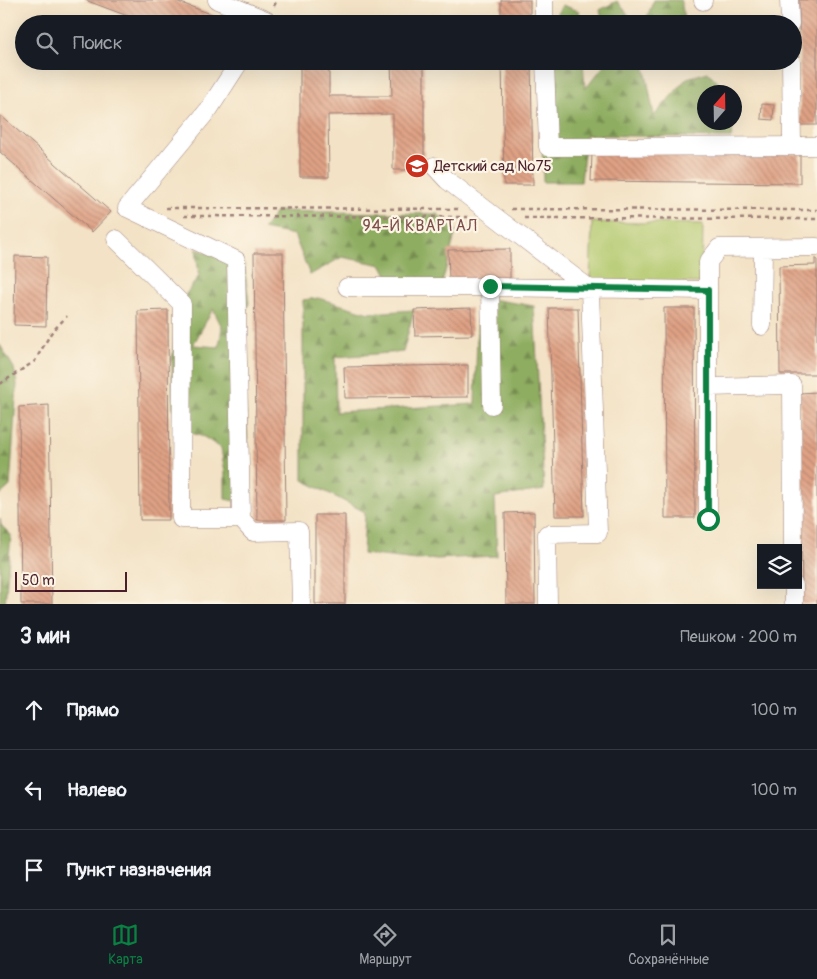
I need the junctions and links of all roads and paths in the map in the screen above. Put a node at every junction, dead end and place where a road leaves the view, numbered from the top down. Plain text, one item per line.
1 (217, 0) edge
2 (544, 0) edge
3 (789, 0) edge
4 (254, 15) edge
5 (544, 15) edge
6 (790, 15) edge
7 (234, 70) edge
8 (545, 70) edge
9 (790, 70) edge
10 (792, 146) junction
11 (817, 146) edge
12 (434, 166) dead end
13 (116, 239) dead end
14 (763, 248) junction
15 (817, 248) edge
16 (490, 286) junction
17 (347, 287) dead end
18 (590, 289) junction
19 (708, 290) junction
20 (67, 316) dead end
21 (762, 326) dead end
22 (0, 384) edge
23 (708, 387) junction
24 (492, 405) dead end
25 (240, 519) junction
26 (708, 519) dead end
27 (793, 544) edge
28 (794, 589) edge
29 (301, 604) edge
30 (548, 604) edge
31 (794, 604) edge

1 - 4 lane
2 - 5 lane
3 - 6 lane
7 - 25 lane
8 - 10 lane
9 - 10 lane
10 - 11 lane
12 - 18 lane
13 - 25 lane
14 - 15 lane
14 - 19 lane
14 - 21 lane
16 - 17 lane
16 - 18 lane
16 - 24 lane
18 - 19 lane
18 - 30 lane
19 - 23 lane
20 - 22 path
23 - 26 lane
23 - 27 lane
25 - 29 lane
28 - 31 lane

